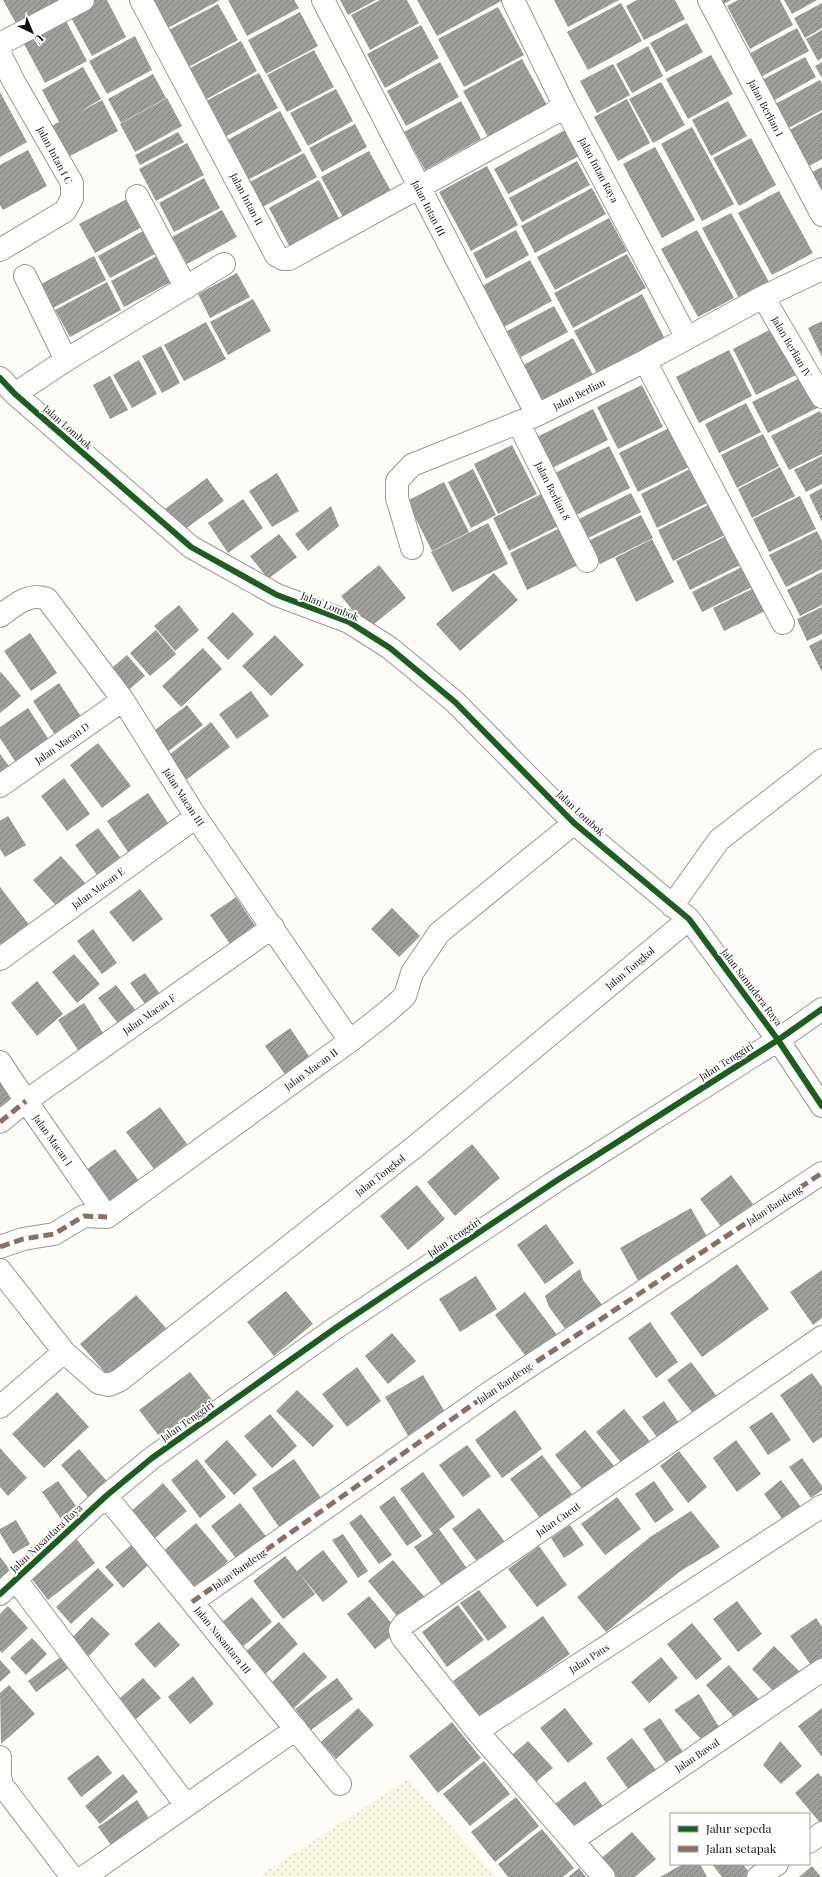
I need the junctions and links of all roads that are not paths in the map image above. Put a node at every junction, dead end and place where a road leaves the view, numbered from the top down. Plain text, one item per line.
1 (82, 0) edge
2 (141, 0) edge
3 (323, 0) edge
4 (513, 0) edge
5 (709, 0) edge
6 (0, 44) edge
7 (3, 66) edge
8 (565, 107) junction
9 (418, 187) junction
10 (137, 196) dead end
11 (822, 216) edge
12 (0, 250) edge
13 (224, 264) dead end
14 (822, 269) edge
15 (25, 276) dead end
16 (186, 288) junction
17 (763, 297) junction
18 (688, 338) junction
19 (66, 360) junction
20 (645, 361) junction
21 (0, 378) edge
22 (15, 394) junction
23 (822, 397) edge
24 (527, 418) junction
25 (412, 548) dead end
26 (587, 561) dead end
27 (0, 616) edge
28 (783, 623) dead end
29 (123, 700) junction
30 (822, 760) edge
31 (0, 786) edge
32 (196, 817) junction
33 (574, 823) junction
34 (680, 913) junction
35 (273, 927) junction
36 (0, 959) edge
37 (822, 1009) edge
38 (778, 1040) junction
39 (350, 1041) junction
40 (0, 1062) edge
41 (26, 1101) junction
42 (822, 1106) edge
43 (0, 1122) edge
44 (822, 1173) edge
45 (108, 1217) junction
46 (0, 1247) edge
47 (0, 1270) edge
48 (822, 1337) edge
49 (64, 1352) junction
50 (0, 1407) edge
51 (106, 1496) junction
52 (822, 1506) edge
53 (16, 1580) junction
54 (0, 1594) edge
55 (192, 1602) junction
56 (822, 1670) edge
57 (296, 1730) junction
58 (477, 1731) junction
59 (0, 1757) edge
60 (340, 1784) dead end
61 (186, 1805) junction
62 (822, 1833) edge
63 (573, 1840) junction
64 (810, 1841) edge
65 (776, 1865) edge
66 (72, 1877) edge
67 (84, 1877) edge
68 (604, 1877) edge
69 (758, 1877) edge

1 - 6 street
2 - 9 street, Jalan Intan II
3 - 9 street, Jalan Intan III
4 - 8 street, Jalan Intan Raya
5 - 11 street, Jalan Berlian I
7 - 12 street, Jalan Intan I C
8 - 9 street
8 - 18 street, Jalan Intan Raya
9 - 24 street, Jalan Intan III
10 - 16 street
13 - 16 street
14 - 17 street, Jalan Berlian
15 - 19 street
16 - 19 street
17 - 18 street, Jalan Berlian
17 - 23 street, Jalan Berlian IV
18 - 20 street, Jalan Berlian
19 - 22 street
20 - 24 street, Jalan Berlian
20 - 28 street
21 - 22 street, Jalan Lombok
22 - 33 street, Jalan Lombok
24 - 25 street, Jalan Berlian
24 - 26 street, Jalan Berlian 8
27 - 29 street, Jalan Macan III
29 - 31 street, Jalan Macan D
29 - 32 street, Jalan Macan III
30 - 34 street
32 - 35 street, Jalan Macan III
32 - 36 street, Jalan Macan E
33 - 34 street, Jalan Lombok
33 - 39 street, Jalan Macan II
34 - 38 street, Jalan Samudera Raya
34 - 49 street, Jalan Tongkol
35 - 39 street, Jalan Macan III
35 - 41 street, Jalan Macan F
37 - 38 street, Jalan Tenggiri
38 - 42 street, Jalan Samudera Raya
38 - 51 street, Jalan Tenggiri
39 - 45 street, Jalan Macan II
40 - 41 street, Jalan Macan I
41 - 43 street, Jalan Macan F
41 - 45 street, Jalan Macan I
44 - 55 street, Jalan Bandeng
45 - 46 street
47 - 49 street, Jalan Tongkol
48 - 58 street, Jalan Cucut
49 - 50 street
51 - 53 street, Jalan Nusantara Raya
51 - 55 street, Jalan Nusantara III
52 - 58 street, Jalan Paus
53 - 54 street, Jalan Nusantara Raya
53 - 61 street
55 - 57 street, Jalan Nusantara III
56 - 63 street, Jalan Bawal
57 - 60 street, Jalan Nusantara III
57 - 61 street
58 - 63 street
59 - 66 street
61 - 67 street
62 - 64 street
63 - 68 street
65 - 69 street

